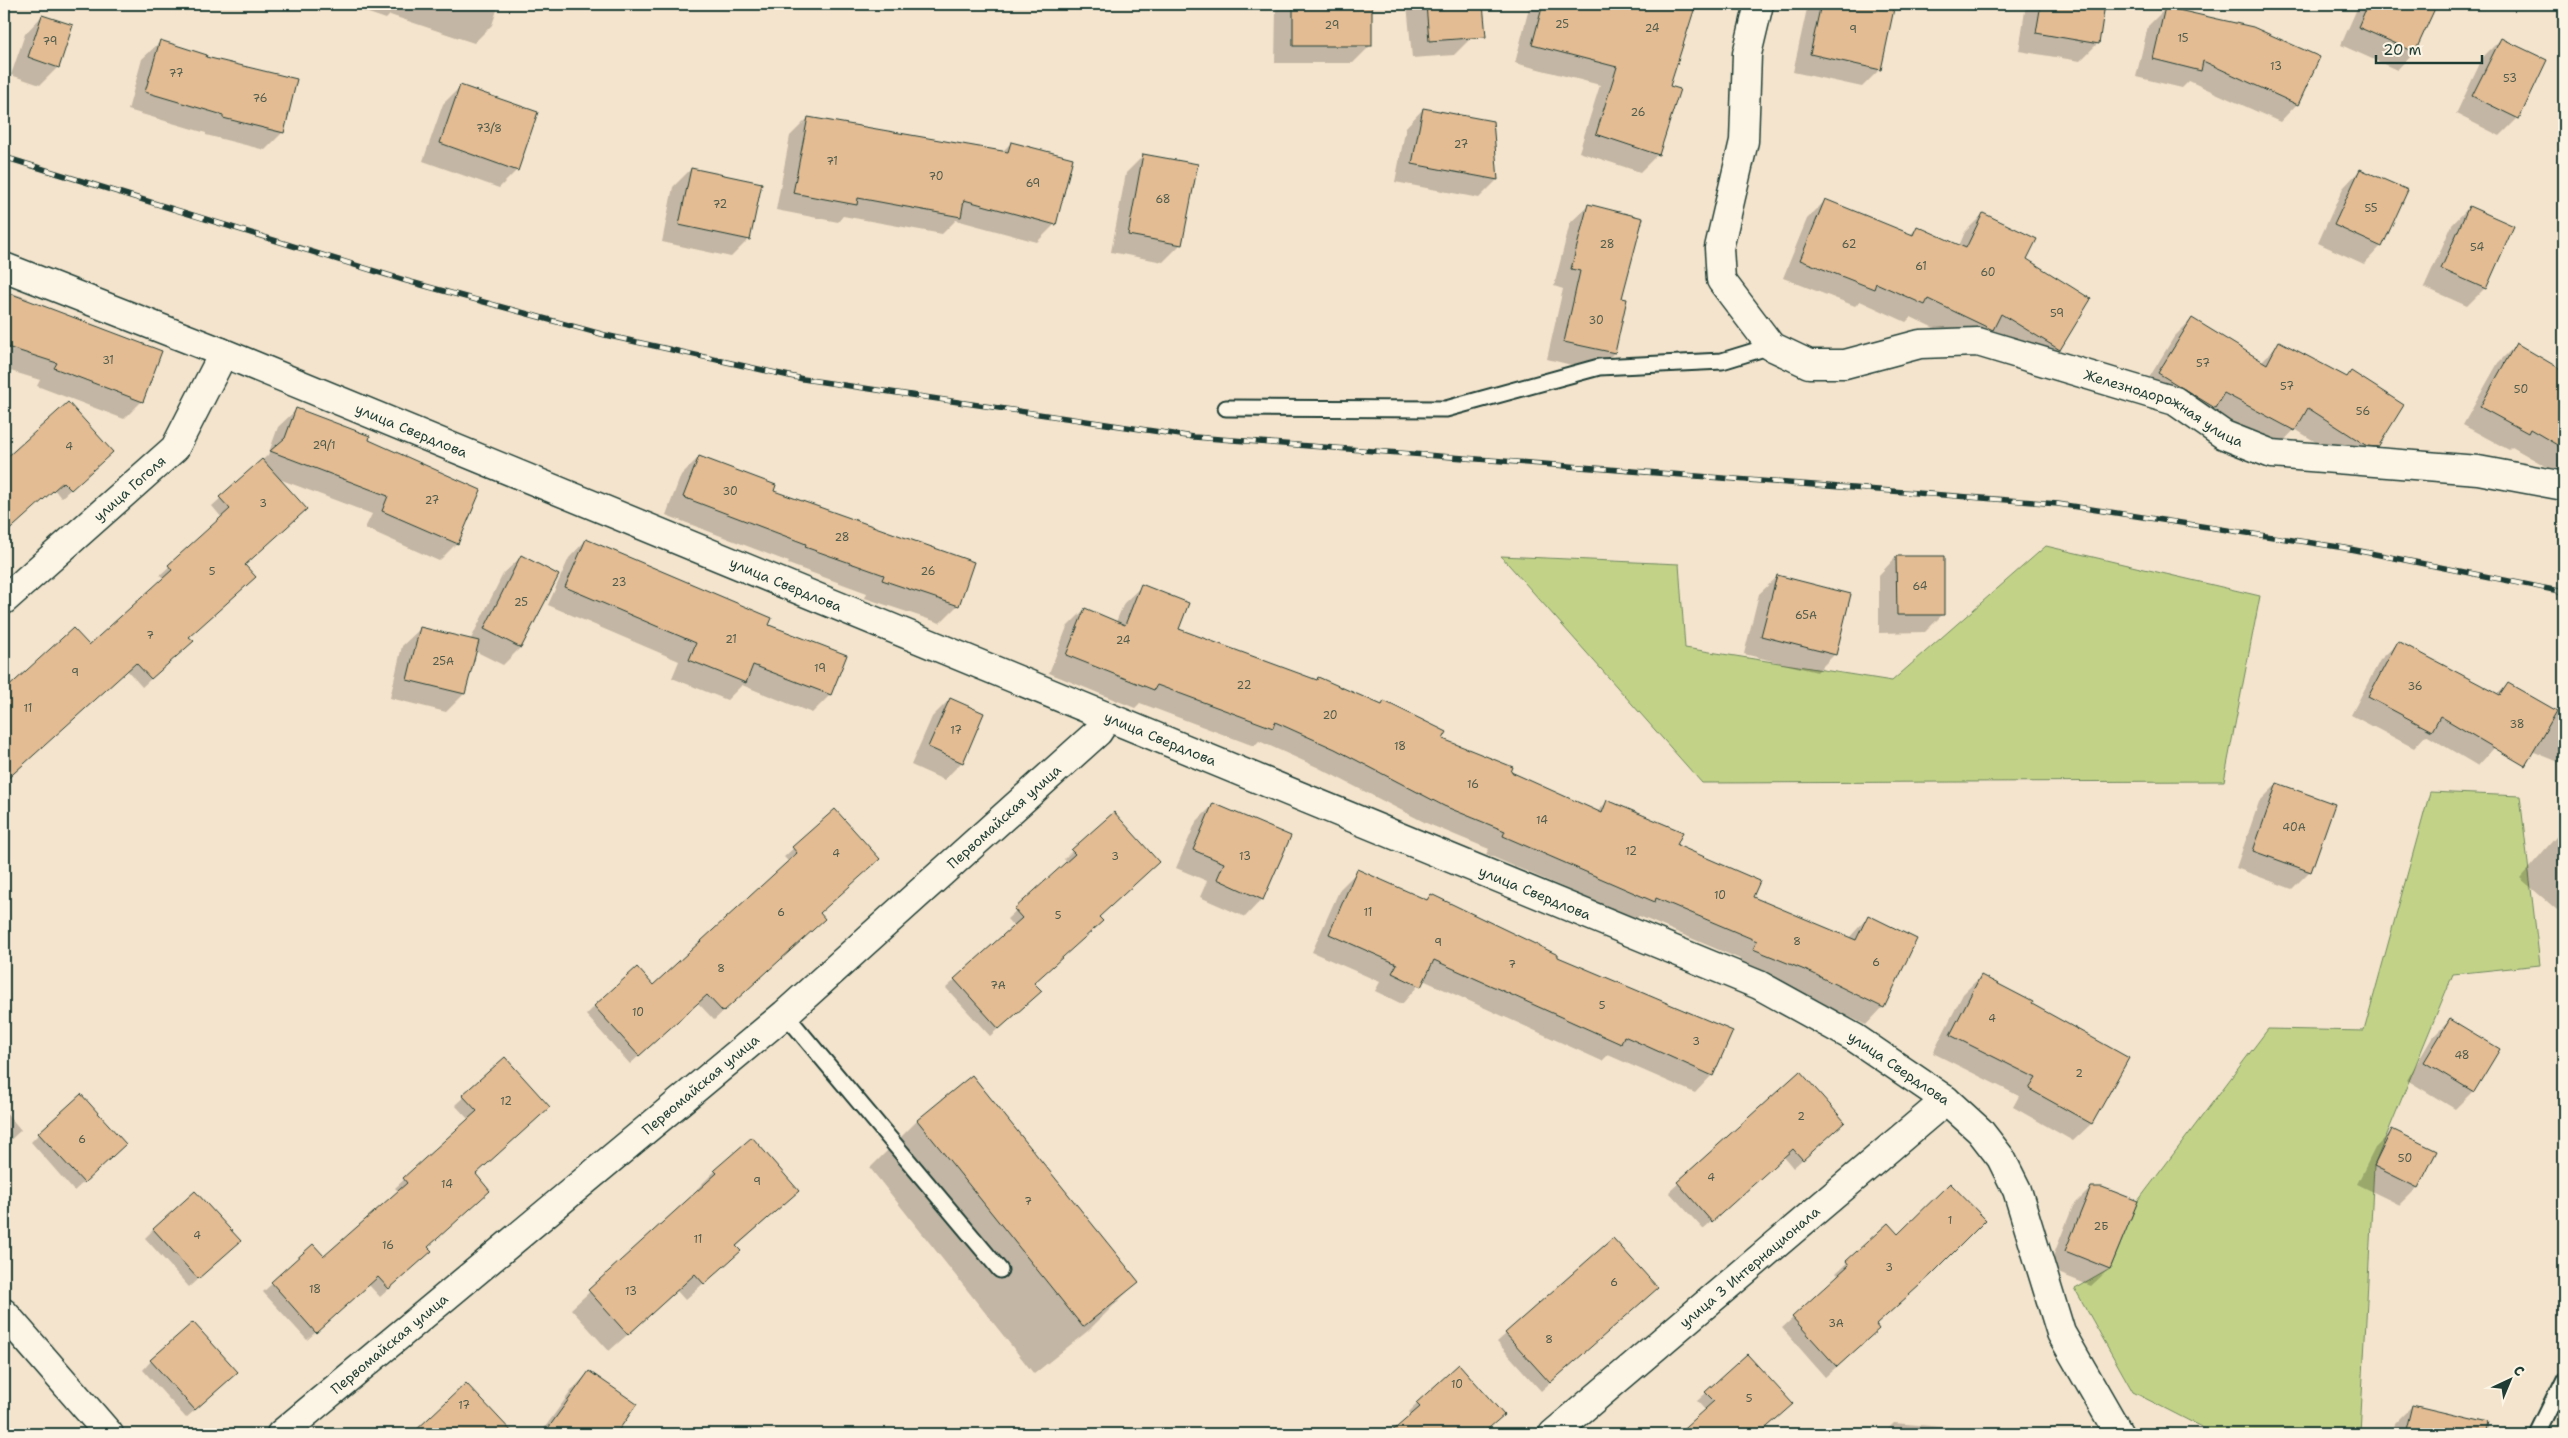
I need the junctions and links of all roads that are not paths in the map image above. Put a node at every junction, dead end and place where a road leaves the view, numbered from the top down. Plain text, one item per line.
1 (1759, 4) edge
2 (4, 267) edge
3 (1770, 346) junction
4 (221, 352) junction
5 (1226, 408) dead end
6 (2564, 486) edge
7 (4, 600) edge
8 (1107, 718) junction
9 (785, 1014) junction
10 (1946, 1100) junction
11 (1000, 1270) dead end
12 (4, 1313) edge
13 (2564, 1379) edge
14 (109, 1434) edge
15 (280, 1434) edge
16 (1553, 1434) edge
17 (2119, 1434) edge
18 (2537, 1434) edge

1 - 3 street
2 - 4 street, улица Свердлова
3 - 5 lane
3 - 6 street, Железнодорожная улица
4 - 7 street, улица Гоголя
4 - 8 street, улица Свердлова
8 - 9 street, Первомайская улица
8 - 10 street, улица Свердлова
9 - 11 lane
9 - 15 street, Первомайская улица
10 - 16 street, улица 3 Интернационала
10 - 17 street, улица Свердлова
12 - 14 street
13 - 18 lane

